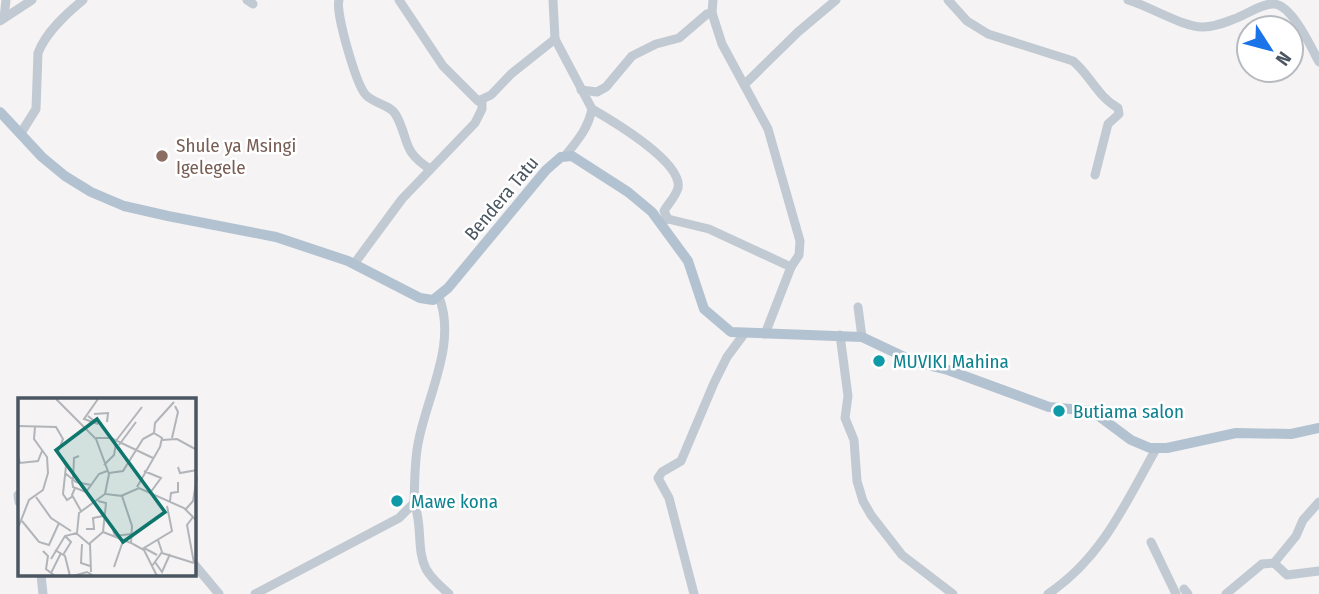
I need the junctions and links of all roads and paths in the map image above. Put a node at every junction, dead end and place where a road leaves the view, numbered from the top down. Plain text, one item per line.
1 (6, 0) edge
2 (32, 0) edge
3 (83, 0) edge
4 (339, 0) edge
5 (399, 0) edge
6 (553, 0) edge
7 (713, 0) edge
8 (836, 0) edge
9 (948, 0) edge
10 (1128, 0) edge
11 (712, 13) junction
12 (2, 20) edge
13 (555, 39) junction
14 (1319, 62) edge
15 (745, 84) junction
16 (581, 90) junction
17 (482, 101) junction
18 (592, 109) junction
19 (0, 112) edge
20 (21, 133) junction
21 (565, 156) junction
22 (430, 169) junction
23 (1095, 175) dead end
24 (664, 221) junction
25 (354, 264) junction
26 (791, 267) junction
27 (439, 297) junction
28 (859, 307) dead end
29 (744, 334) junction
30 (765, 334) junction
31 (840, 335) junction
32 (862, 337) junction
33 (1319, 428) edge
34 (1156, 449) junction
35 (1319, 502) edge
36 (414, 503) junction
37 (1151, 542) dead end
38 (1273, 563) junction
39 (196, 566) edge
40 (1319, 571) edge
41 (41, 576) edge
42 (270, 590) edge
43 (1183, 592) edge
44 (43, 594) edge
45 (219, 594) edge
46 (255, 594) edge
47 (449, 594) edge
48 (694, 594) edge
49 (953, 594) edge
50 (1048, 594) edge
51 (1226, 594) edge

1 - 12 street
2 - 12 street
3 - 20 street
4 - 22 street
5 - 17 street
6 - 13 street
7 - 11 street
8 - 15 street
9 - 23 street
10 - 14 street
11 - 15 street
11 - 16 street
13 - 16 street
13 - 17 street
15 - 26 street
16 - 18 street
17 - 22 street
18 - 21 street
18 - 24 street
19 - 20 main road
20 - 25 main road
21 - 24 main road, Bendera Tatu
21 - 27 main road, Bendera Tatu
22 - 25 street
24 - 26 street
24 - 29 main road, Bendera Tatu
25 - 27 main road
26 - 30 street
27 - 36 street
28 - 32 street
29 - 30 main road, Bendera Tatu
29 - 48 street
30 - 31 main road, Bendera Tatu
31 - 32 main road, Bendera Tatu
31 - 49 street
32 - 34 main road, Bendera Tatu
33 - 34 main road
34 - 50 street
35 - 38 street
36 - 42 street
36 - 47 street
37 - 43 street
38 - 40 street
38 - 51 street
39 - 45 street
41 - 44 street
42 - 46 street

